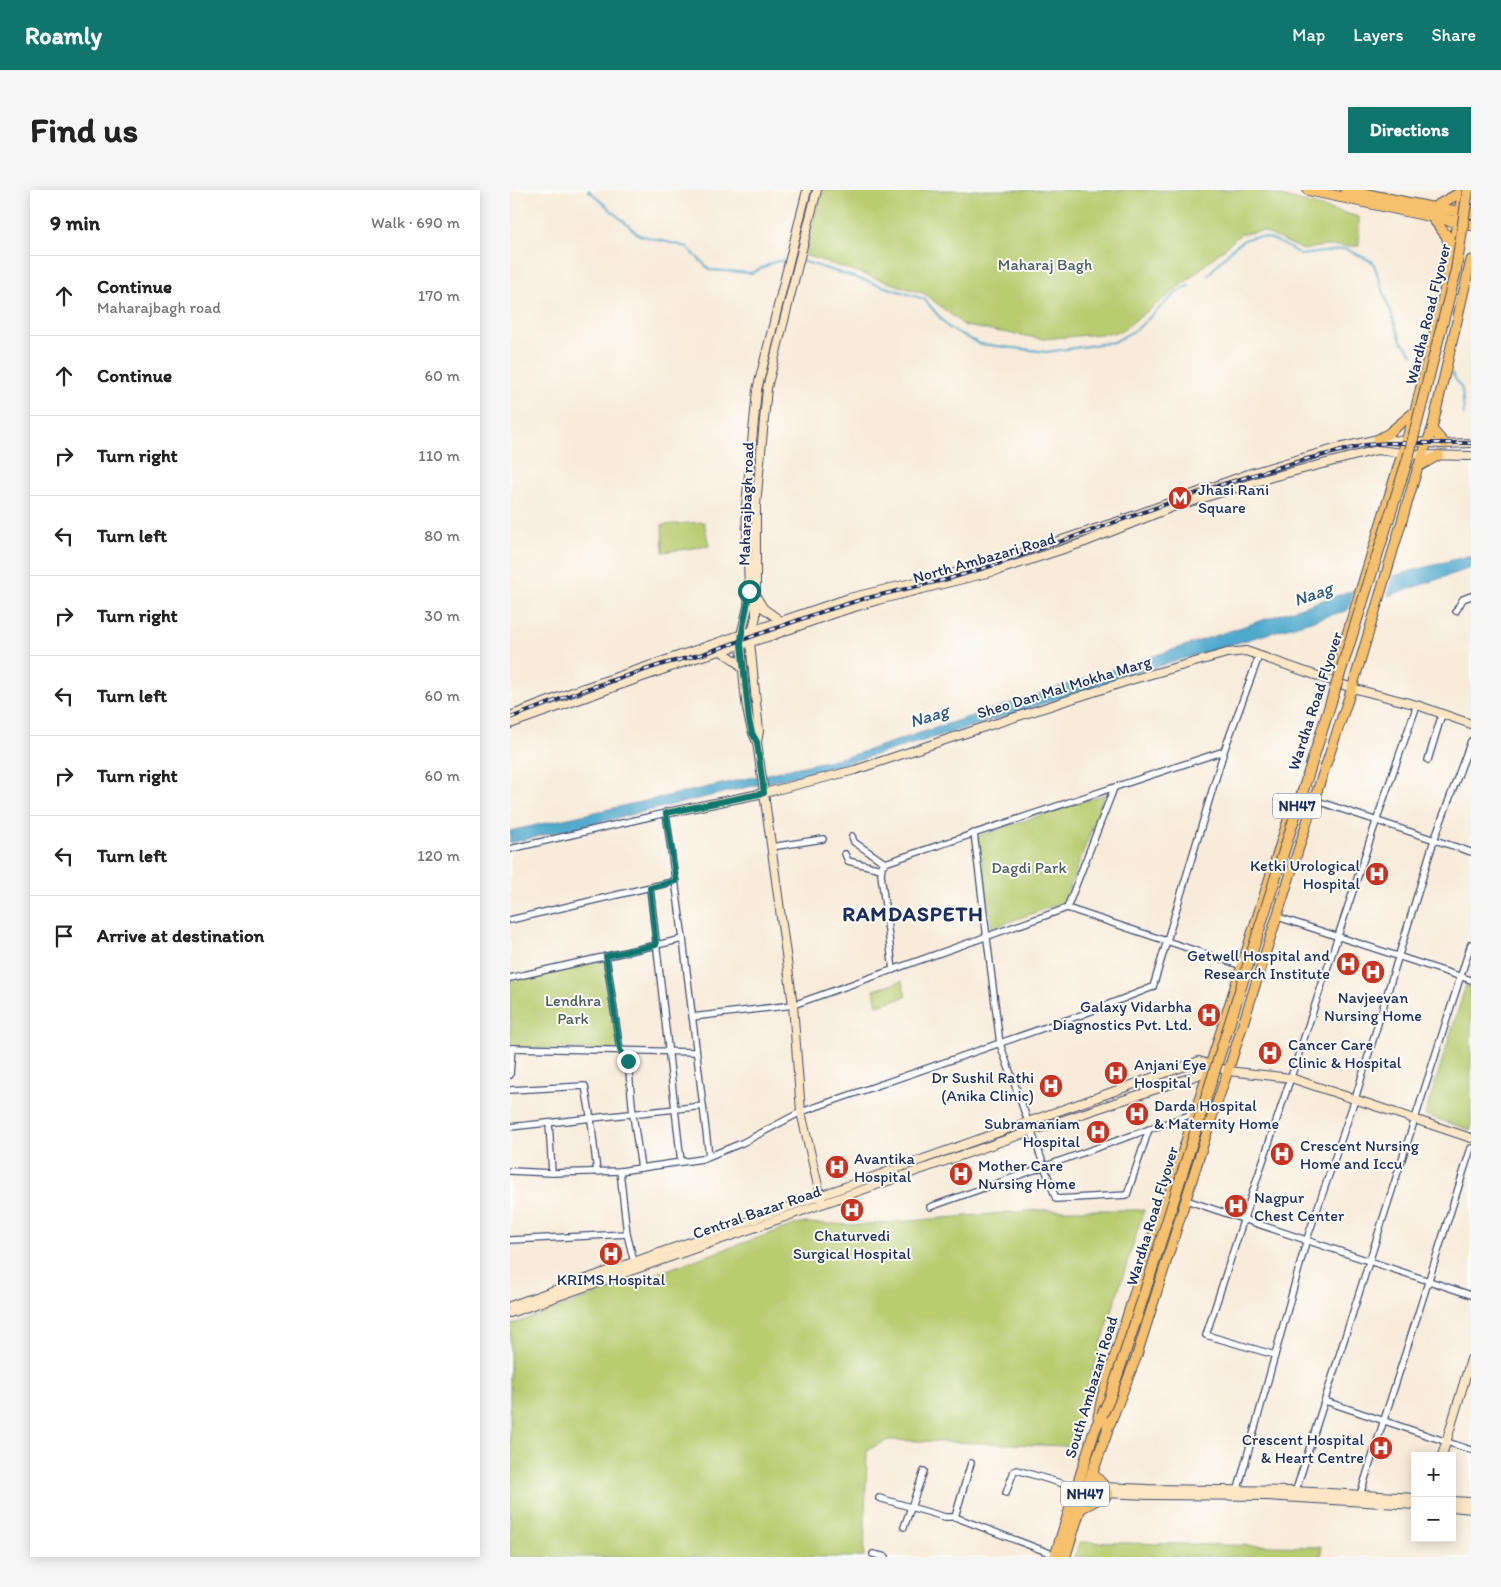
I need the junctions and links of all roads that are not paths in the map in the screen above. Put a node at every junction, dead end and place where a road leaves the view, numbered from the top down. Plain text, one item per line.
1 (807, 190) edge
2 (817, 190) edge
3 (1308, 190) edge
4 (1346, 190) edge
5 (1464, 190) edge
6 (1433, 212) junction
7 (1471, 212) edge
8 (1458, 217) junction
9 (1471, 225) edge
10 (1452, 251) junction
11 (1471, 260) edge
12 (1415, 411) junction
13 (1432, 429) junction
14 (1378, 439) junction
15 (1406, 440) junction
16 (1427, 442) junction
17 (1445, 444) junction
18 (1471, 444) edge
19 (1403, 454) junction
20 (1422, 455) junction
21 (1439, 456) junction
22 (1471, 456) edge
23 (1418, 467) junction
24 (1251, 474) junction
25 (1255, 483) junction
26 (756, 596) junction
27 (1471, 596) edge
28 (1456, 611) dead end
29 (781, 622) junction
30 (752, 631) junction
31 (741, 636) junction
32 (750, 642) junction
33 (741, 644) junction
34 (721, 651) junction
35 (1259, 656) junction
36 (744, 672) junction
37 (1332, 682) junction
38 (1352, 688) junction
39 (1417, 705) junction
40 (1442, 714) junction
41 (510, 716) edge
42 (510, 724) edge
43 (1471, 724) edge
44 (1471, 741) edge
45 (757, 742) junction
46 (1224, 751) junction
47 (1428, 760) dead end
48 (1114, 788) junction
49 (764, 793) junction
50 (1314, 800) junction
51 (666, 813) junction
52 (1377, 821) junction
53 (974, 833) junction
54 (852, 836) dead end
55 (823, 839) dead end
56 (1434, 840) junction
57 (771, 847) junction
58 (510, 849) edge
59 (1471, 852) edge
60 (845, 854) dead end
61 (885, 863) junction
62 (881, 870) junction
63 (676, 881) junction
64 (650, 888) junction
65 (1067, 908) junction
66 (1278, 917) junction
67 (510, 920) edge
68 (987, 937) junction
69 (1339, 937) junction
70 (683, 939) junction
71 (1167, 942) junction
72 (1471, 944) edge
73 (656, 945) junction
74 (606, 956) junction
75 (1400, 956) junction
76 (1242, 966) junction
77 (892, 970) junction
78 (1460, 977) junction
79 (510, 978) edge
80 (1471, 980) edge
81 (793, 1005) junction
82 (692, 1017) junction
83 (1000, 1044) junction
84 (511, 1048) edge
85 (620, 1050) junction
86 (669, 1052) junction
87 (696, 1052) junction
88 (1210, 1066) junction
89 (1228, 1071) junction
90 (510, 1075) edge
91 (1291, 1078) junction
92 (510, 1090) edge
93 (1355, 1099) junction
94 (703, 1106) junction
95 (676, 1109) junction
96 (801, 1112) junction
97 (1195, 1113) junction
98 (633, 1114) junction
99 (591, 1120) junction
100 (1416, 1120) junction
101 (550, 1122) junction
102 (1028, 1122) junction
103 (510, 1128) edge
104 (1149, 1129) junction
105 (1031, 1131) junction
106 (1471, 1138) edge
107 (1471, 1148) edge
108 (709, 1156) junction
109 (681, 1162) junction
110 (641, 1168) junction
111 (1043, 1168) junction
112 (510, 1171) edge
113 (620, 1171) junction
114 (596, 1172) junction
115 (552, 1173) junction
116 (821, 1200) junction
117 (1186, 1200) junction
118 (930, 1207) dead end
119 (1244, 1218) junction
120 (627, 1234) junction
121 (1307, 1239) junction
122 (510, 1240) edge
123 (1370, 1260) junction
124 (634, 1262) junction
125 (1429, 1280) junction
126 (1471, 1295) edge
127 (510, 1306) edge
128 (510, 1313) edge
129 (1275, 1355) junction
130 (1471, 1359) edge
131 (1325, 1400) junction
132 (1106, 1414) junction
133 (1384, 1420) junction
134 (1095, 1429) junction
135 (1107, 1432) junction
136 (1446, 1441) junction
137 (1471, 1450) edge
138 (1443, 1452) edge
139 (971, 1464) dead end
140 (924, 1471) dead end
141 (1092, 1473) junction
142 (1079, 1488) junction
143 (1238, 1490) junction
144 (1107, 1491) junction
145 (1006, 1493) dead end
146 (1295, 1494) junction
147 (879, 1498) dead end
148 (1359, 1498) junction
149 (1411, 1498) edge
150 (1456, 1501) edge
151 (1471, 1502) edge
152 (1411, 1504) edge
153 (911, 1507) junction
154 (1456, 1507) edge
155 (1081, 1508) junction
156 (1471, 1509) edge
157 (955, 1517) junction
158 (904, 1527) dead end
159 (873, 1554) dead end
160 (1058, 1556) edge
161 (886, 1557) edge

1 - 31 main road, Maharajbagh road
2 - 26 main road, Maharajbagh road
3 - 6 highway
4 - 6 highway
5 - 6 highway
5 - 8 main road
5 - 132 highway, Wardha Road Flyover / NH47, bridge
6 - 8 highway
6 - 10 highway
7 - 8 highway
7 - 132 highway, Wardha Road Flyover / NH47, bridge
8 - 9 highway
8 - 10 main road, South Ambazari Road
10 - 12 main road, South Ambazari Road
11 - 13 main road
12 - 14 main road
12 - 15 main road, South Ambazari Road
13 - 16 main road
13 - 17 main road
14 - 15 main road, North Ambazari Road
14 - 24 main road, North Ambazari Road
15 - 16 main road, North Ambazari Road
15 - 19 main road, South Ambazari Road
16 - 17 main road, North Ambazari Road
16 - 20 main road
17 - 18 main road, North Ambazari Road
19 - 20 main road, North Ambazari Road
19 - 25 main road, North Ambazari Road
19 - 37 main road, South Ambazari Road
20 - 21 main road, North Ambazari Road
20 - 23 main road
21 - 22 main road, North Ambazari Road
21 - 23 main road
23 - 38 main road
24 - 25 main road
24 - 29 main road, North Ambazari Road
25 - 32 main road, North Ambazari Road
26 - 29 main road
26 - 30 main road, Maharajbagh road
27 - 28 street
29 - 30 main road, North Ambazari Road
30 - 31 main road, North Ambazari Road
30 - 32 main road, Maharajbagh road
31 - 33 main road, Maharajbagh road
31 - 41 main road, North Ambazari Road
32 - 33 main road, North Ambazari Road
32 - 45 main road, Maharajbagh road
33 - 34 main road, North Ambazari Road
33 - 36 main road, Maharajbagh road
34 - 36 main road
34 - 42 main road, North Ambazari Road
35 - 37 main road, Sheo Dan Mal Mokha Marg
35 - 46 street
35 - 49 main road, Sheo Dan Mal Mokha Marg
36 - 45 main road, Maharajbagh road
37 - 38 main road, Sheo Dan Mal Mokha Marg
37 - 76 main road, South Ambazari Road
38 - 39 main road, Sheo Dan Mal Mokha Marg
38 - 50 main road
39 - 40 main road, Sheo Dan Mal Mokha Marg
39 - 52 street
40 - 43 main road, Sheo Dan Mal Mokha Marg
40 - 47 street
44 - 56 street
45 - 49 main road
46 - 48 street
46 - 71 street
48 - 53 street
48 - 65 street
49 - 51 main road, Sheo Dan Mal Mokha Marg
49 - 57 main road
50 - 52 street
50 - 66 main road
51 - 58 street
51 - 63 street
52 - 56 street
52 - 69 street
53 - 61 street
53 - 68 street
54 - 61 street
55 - 57 street
56 - 59 street
56 - 75 street
57 - 81 main road
60 - 62 street
61 - 62 street
62 - 77 street
63 - 64 street
63 - 70 street
64 - 67 street
64 - 73 street
65 - 68 street
65 - 71 street
66 - 69 street
66 - 89 main road
68 - 77 street
68 - 83 street
69 - 75 street
69 - 91 street
70 - 73 street
70 - 82 street
71 - 76 street
71 - 83 street
72 - 78 street
73 - 74 street
73 - 86 street
74 - 79 street
74 - 85 street
75 - 78 street
75 - 93 street
76 - 88 main road, South Ambazari Road
77 - 81 street
78 - 80 street
78 - 100 street
81 - 82 street
81 - 96 main road
82 - 87 street
83 - 96 street
83 - 102 street
84 - 85 street
84 - 90 street
85 - 86 street
85 - 98 street
86 - 87 street
86 - 95 street
87 - 94 street
88 - 89 main road, Central Bazar Road
88 - 97 main road, South Ambazari Road
88 - 102 main road, Central Bazar Road
88 - 105 main road, Central Bazar Road
89 - 91 main road, Central Bazar Road
89 - 117 main road
91 - 93 main road, Central Bazar Road
91 - 119 street
92 - 99 street
93 - 100 main road, Central Bazar Road
93 - 121 street
94 - 95 street
94 - 108 street
95 - 98 street
95 - 109 street
96 - 108 street
96 - 116 main road
97 - 104 street
97 - 134 main road, South Ambazari Road
98 - 99 street
98 - 110 street
99 - 101 street
99 - 114 street
100 - 106 main road, Central Bazar Road
100 - 123 street
101 - 103 street
101 - 115 street
102 - 105 street
102 - 116 main road, Central Bazar Road
104 - 111 street
104 - 111 street
105 - 111 street
105 - 116 main road, Central Bazar Road
107 - 125 street
108 - 109 street
109 - 110 street
110 - 113 street
111 - 118 street
112 - 115 street
113 - 114 street
113 - 120 street
114 - 115 street
116 - 124 main road, Central Bazar Road
116 - 128 main road, Central Bazar Road
117 - 119 street
117 - 135 main road
119 - 121 street
119 - 129 street
120 - 122 street
120 - 124 street
121 - 123 street
121 - 129 street
123 - 125 street
123 - 131 street
124 - 127 main road, Central Bazar Road
125 - 126 street
125 - 133 street
129 - 143 street
130 - 136 main road
131 - 133 street
131 - 146 street
132 - 134 highway, NH47
132 - 135 highway, NH47
133 - 136 street
133 - 148 street
134 - 142 highway, South Ambazari Road / NH47
135 - 141 highway, NH47
136 - 137 street
136 - 138 main road
139 - 157 street
140 - 153 street
141 - 142 highway, NH47
141 - 144 highway
142 - 144 main road
142 - 145 street
142 - 155 highway, NH47
142 - 160 highway, South Ambazari Road / NH47
143 - 144 main road
143 - 146 main road
144 - 146 main road
144 - 155 highway
146 - 148 main road
147 - 153 street
148 - 149 main road
148 - 152 main road
150 - 151 main road
153 - 157 street
153 - 158 street
154 - 156 main road
155 - 160 highway, NH47
157 - 160 street
159 - 161 street

